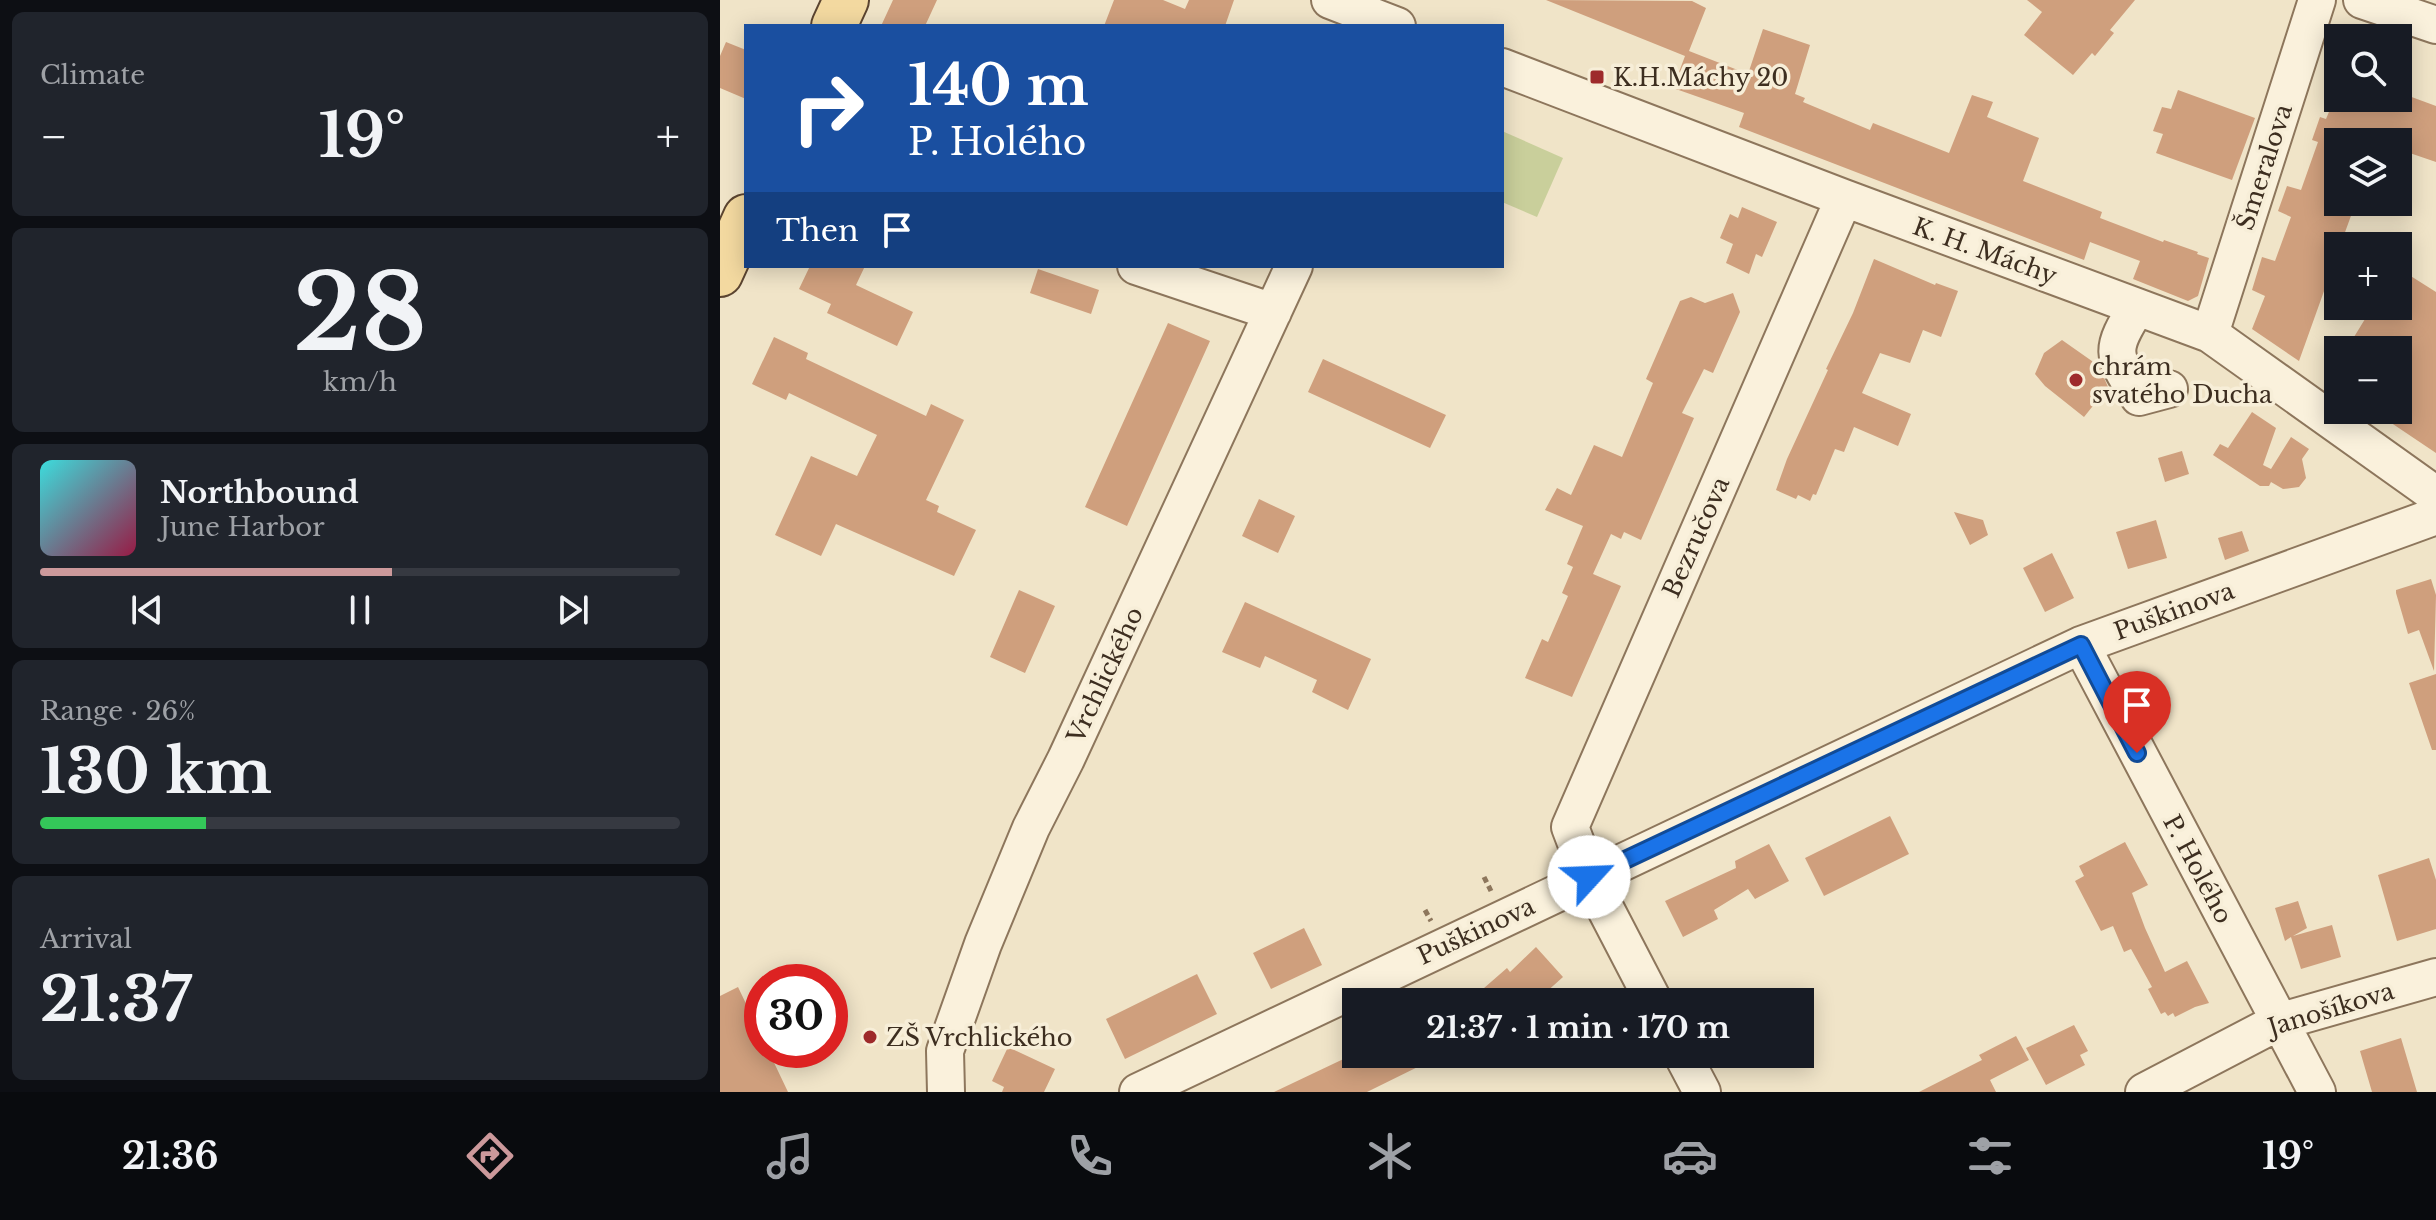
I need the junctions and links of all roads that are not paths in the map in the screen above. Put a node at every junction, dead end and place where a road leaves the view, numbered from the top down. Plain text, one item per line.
1 (846, 0) edge
2 (1330, 0) edge
3 (1416, 0) edge
4 (2317, 0) edge
5 (2362, 0) edge
6 (835, 24) edge
7 (1392, 24) edge
8 (1408, 24) edge
9 (2436, 25) edge
10 (1504, 68) edge
11 (1844, 198) junction
12 (744, 221) edge
13 (1142, 268) edge
14 (1293, 268) edge
15 (720, 274) edge
16 (2137, 307) junction
17 (1273, 312) junction
18 (2210, 334) junction
19 (2169, 389) dead end
20 (2436, 495) edge
21 (2436, 516) edge
22 (2081, 645) junction
23 (1589, 877) junction
24 (2436, 977) edge
25 (1647, 988) edge
26 (2278, 1022) junction
27 (1689, 1068) edge
28 (946, 1092) edge
29 (1138, 1092) edge
30 (1702, 1092) edge
31 (2144, 1092) edge
32 (2317, 1092) edge

1 - 6 main road
2 - 7 street
3 - 8 street
4 - 18 street, Šmeralova
5 - 9 street
10 - 11 street, K. H. Máchy
11 - 16 street, K. H. Máchy
11 - 23 street, Bezručova
12 - 15 main road
13 - 17 street
14 - 17 street, Vrchlického
16 - 18 street, K. H. Máchy
16 - 19 street
17 - 28 street, Vrchlického
18 - 20 street, K. H. Máchy
21 - 22 street, Puškinova
22 - 23 street, Puškinova
22 - 26 street, P. Holého
23 - 25 street, Bezručova
23 - 29 street, Puškinova
24 - 26 street, Janošíkova
26 - 31 street, Janošíkova
26 - 32 street, P. Holého
27 - 30 street

